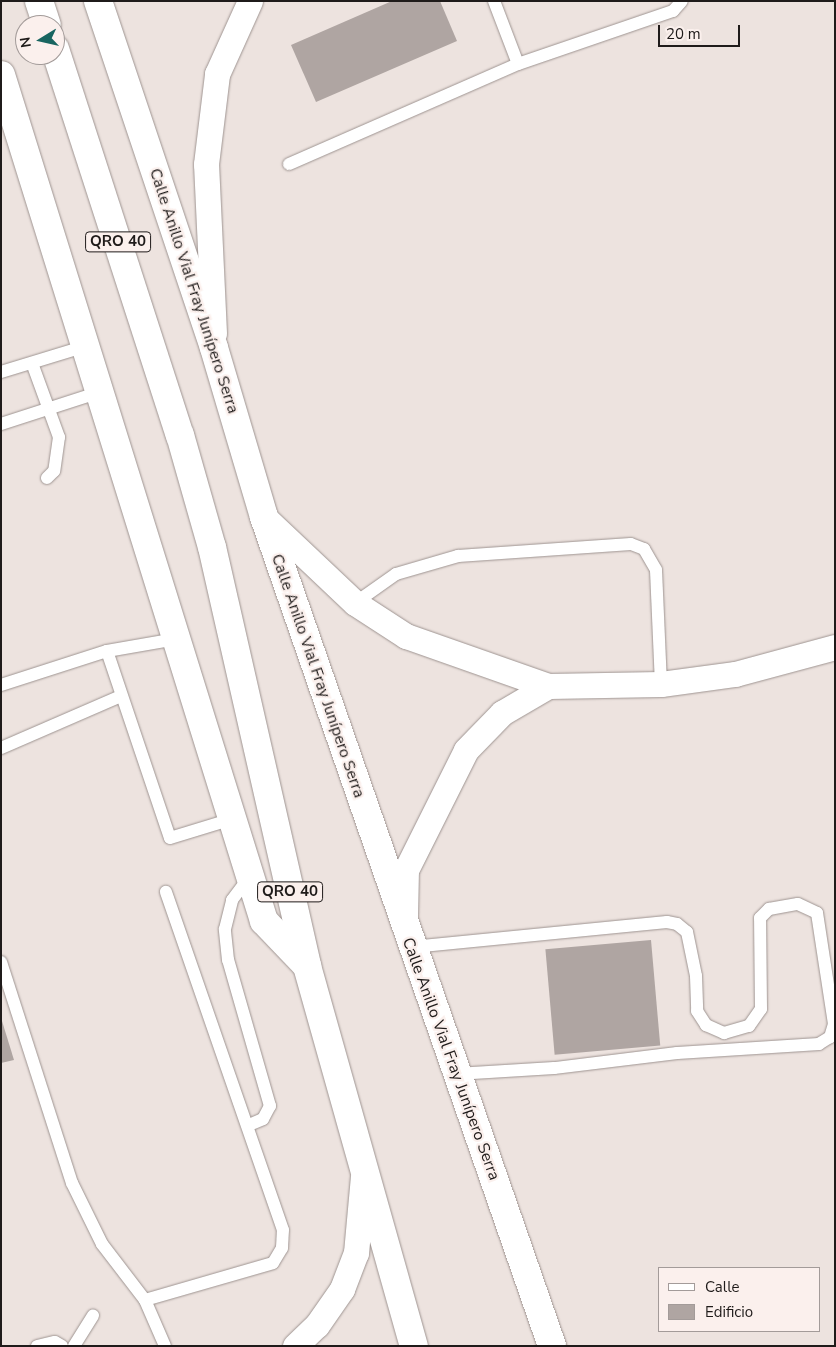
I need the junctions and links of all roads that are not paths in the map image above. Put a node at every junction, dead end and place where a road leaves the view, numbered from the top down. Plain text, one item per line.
1 (40, 1) edge
2 (98, 1) edge
3 (250, 1) edge
4 (494, 1) edge
5 (682, 1) edge
6 (44, 15) edge
7 (518, 64) junction
8 (60, 65) edge
9 (4, 92) edge
10 (289, 164) dead end
11 (86, 346) junction
12 (214, 348) junction
13 (32, 363) junction
14 (1, 372) edge
15 (100, 392) junction
16 (50, 409) junction
17 (1, 424) edge
18 (47, 478) dead end
19 (264, 517) junction
20 (355, 603) junction
21 (176, 639) junction
22 (835, 647) edge
23 (107, 651) junction
24 (661, 684) junction
25 (1, 685) edge
26 (548, 686) junction
27 (121, 696) junction
28 (1, 748) edge
29 (232, 819) junction
30 (250, 876) junction
31 (166, 892) dead end
32 (408, 938) junction
33 (1, 962) edge
34 (307, 966) junction
35 (456, 1074) junction
36 (249, 1125) junction
37 (363, 1176) junction
38 (145, 1300) junction
39 (93, 1315) dead end
40 (37, 1346) edge
41 (62, 1346) edge
42 (74, 1346) edge
43 (165, 1346) edge
44 (295, 1346) edge
45 (414, 1346) edge
46 (552, 1346) edge

1 - 6 highway
2 - 12 highway, Calle Anillo Vial Fray Junípero Serra / QRO 40
3 - 12 street
4 - 7 lane
5 - 7 lane
7 - 10 lane
8 - 34 highway, QRO 40
9 - 11 highway
11 - 13 lane
11 - 15 highway
12 - 19 highway, Calle Anillo Vial Fray Junípero Serra / QRO 40
13 - 14 lane
13 - 16 lane
15 - 16 lane
15 - 21 highway
16 - 17 lane
16 - 18 lane
19 - 20 street
19 - 32 highway, Calle Anillo Vial Fray Junípero Serra / QRO 40
20 - 24 lane
20 - 26 street
21 - 23 lane
21 - 29 highway
22 - 24 street
23 - 25 lane
23 - 27 lane
24 - 26 street
26 - 32 street
27 - 28 lane
27 - 29 lane
29 - 30 highway
30 - 34 highway
30 - 36 lane
31 - 36 lane
32 - 35 highway, Calle Anillo Vial Fray Junípero Serra / QRO 40
32 - 35 lane
33 - 38 lane
34 - 37 highway, QRO 40
35 - 46 highway, Calle Anillo Vial Fray Junípero Serra / QRO 40
36 - 38 lane
37 - 44 street
37 - 45 highway, QRO 40
38 - 43 lane
39 - 42 lane
40 - 41 lane

